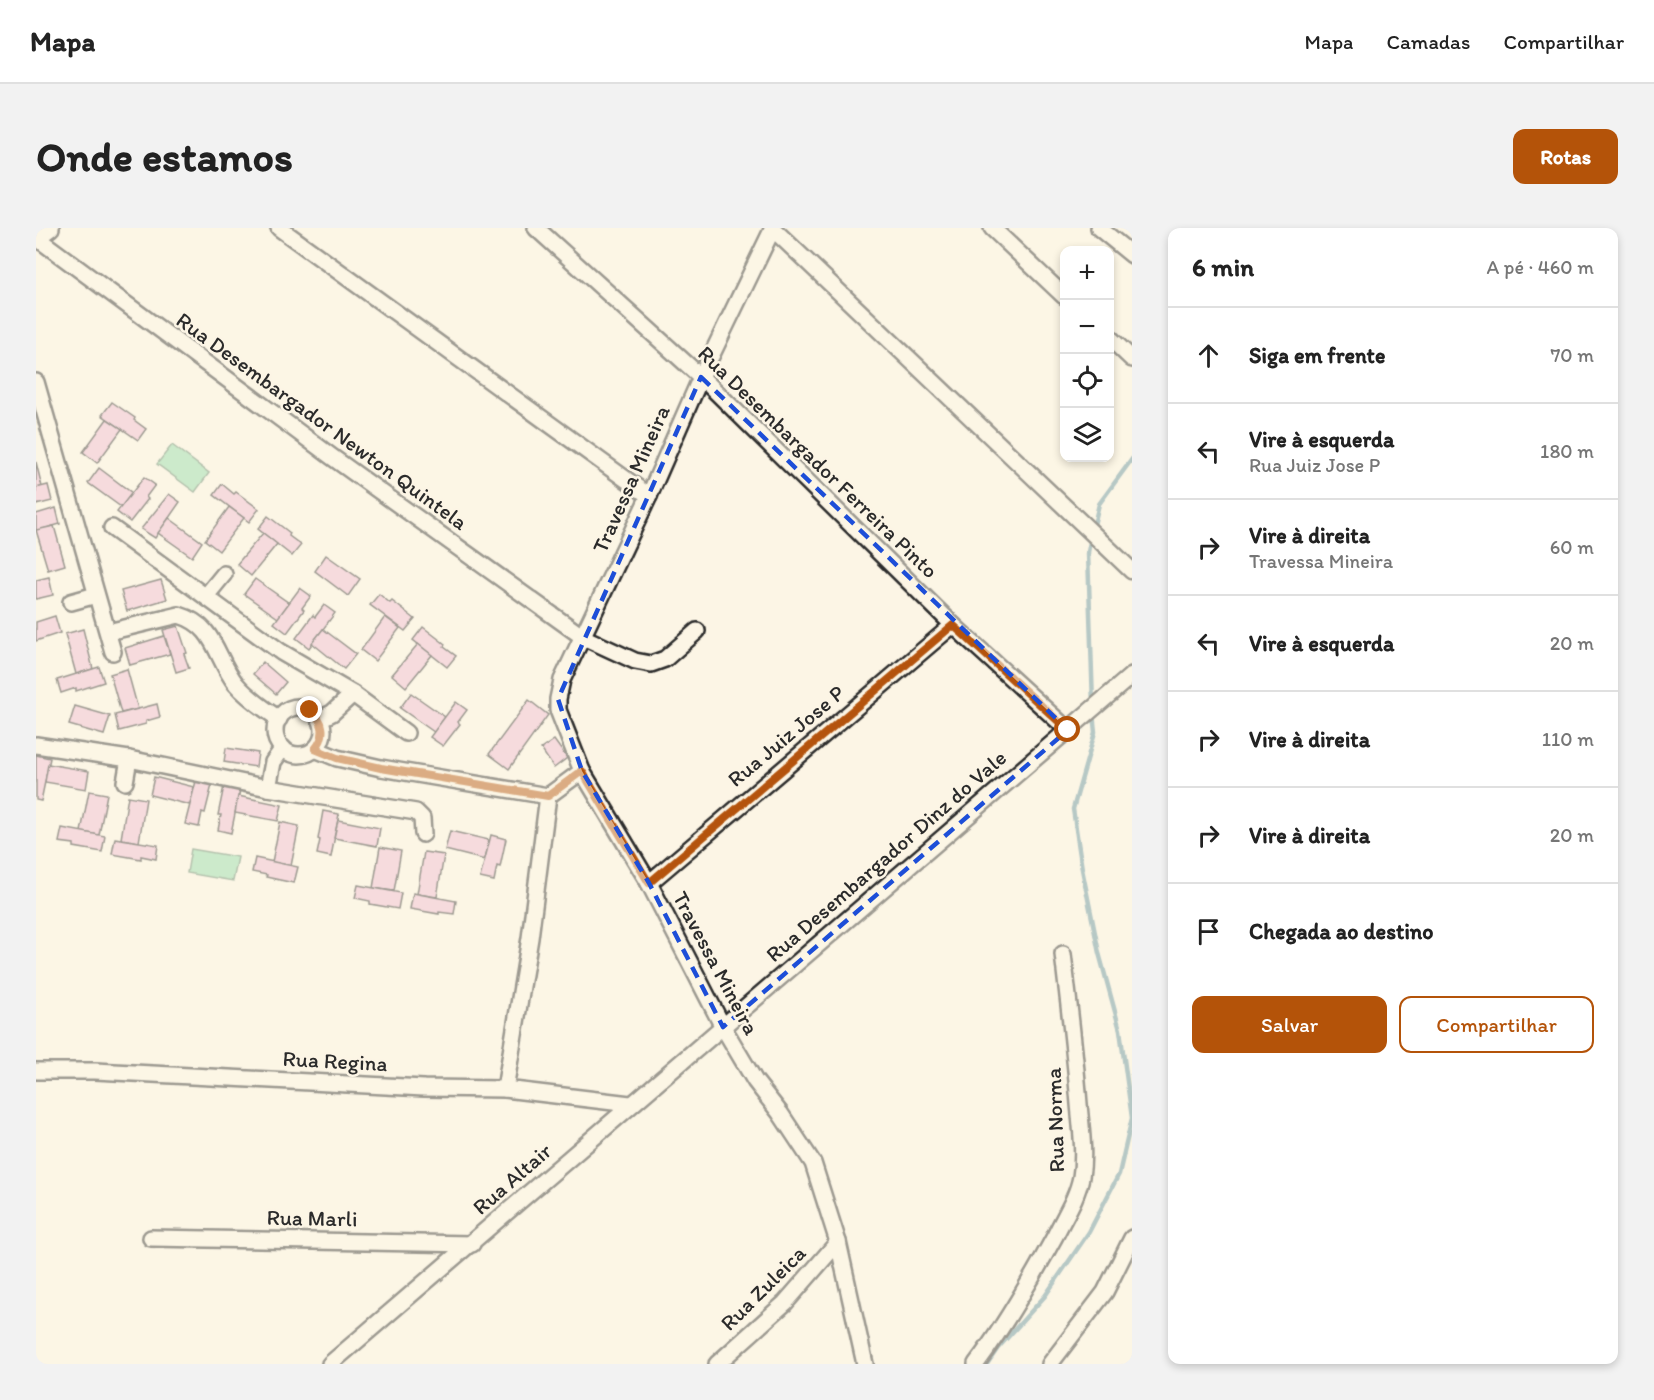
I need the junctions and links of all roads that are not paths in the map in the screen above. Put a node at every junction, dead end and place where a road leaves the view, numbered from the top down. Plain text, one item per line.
1 (51, 228) edge
2 (279, 228) edge
3 (536, 228) edge
4 (773, 228) edge
5 (992, 228) edge
6 (1099, 228) edge
7 (37, 239) edge
8 (1132, 255) edge
9 (1060, 291) edge
10 (1114, 342) edge
11 (1132, 359) edge
12 (701, 377) junction
13 (36, 382) edge
14 (40, 416) edge
15 (649, 496) junction
16 (112, 528) dead end
17 (1132, 571) edge
18 (224, 574) dead end
19 (96, 595) junction
20 (206, 596) junction
21 (71, 602) dead end
22 (953, 625) junction
23 (698, 631) dead end
24 (108, 632) junction
25 (583, 637) junction
26 (113, 652) dead end
27 (1132, 675) edge
28 (353, 694) junction
29 (279, 719) junction
30 (320, 719) junction
31 (1074, 725) junction
32 (406, 733) dead end
33 (36, 745) edge
34 (283, 748) junction
35 (315, 749) junction
36 (129, 759) junction
37 (582, 771) junction
38 (125, 782) dead end
39 (268, 788) junction
40 (548, 796) junction
41 (423, 834) dead end
42 (649, 883) junction
43 (1063, 954) dead end
44 (723, 1027) junction
45 (36, 1071) edge
46 (505, 1089) junction
47 (630, 1104) junction
48 (151, 1238) dead end
49 (1132, 1238) edge
50 (838, 1242) junction
51 (472, 1244) junction
52 (330, 1364) edge
53 (717, 1364) edge
54 (865, 1364) edge
55 (976, 1364) edge
56 (1050, 1364) edge

1 - 7 street
2 - 15 street
3 - 12 street, Rua Desembargador Ferreira Pinto
4 - 12 street, Travessa Mineira
4 - 17 street
5 - 9 street
6 - 8 street
7 - 25 street, Rua Desembargador Newton Quintela
10 - 11 street
12 - 15 street, Travessa Mineira
12 - 22 street, Rua Desembargador Ferreira Pinto
13 - 14 street
14 - 19 street
15 - 25 street, Travessa Mineira
16 - 20 street
18 - 20 street
19 - 21 street
19 - 24 street
20 - 28 street
22 - 31 street, Rua Desembargador Ferreira Pinto
22 - 42 street, Rua Juiz Jose P
23 - 25 street, Rua Desembargador Newton Quintela
24 - 26 street
24 - 29 street
25 - 37 street, Travessa Mineira
27 - 31 street, Rua Desembargador Dinz do Vale
28 - 30 street
28 - 32 street
29 - 30 street
29 - 34 street
30 - 35 street
31 - 44 street, Rua Desembargador Dinz do Vale
33 - 36 street
34 - 35 street
34 - 39 street
35 - 40 street
36 - 38 street
36 - 39 street
37 - 40 street
37 - 42 street, Travessa Mineira
39 - 41 street
40 - 46 street
42 - 44 street, Travessa Mineira
43 - 55 street, Rua Norma
44 - 47 street, Rua Altair
44 - 50 street, Travessa Mineira
45 - 46 street, Rua Regina
46 - 47 street, Rua Regina
47 - 51 street, Rua Altair
48 - 51 street, Rua Marli
49 - 56 street
50 - 53 street, Rua Zuleica
50 - 54 street, Travessa Mineira
51 - 52 street, Rua Altair

